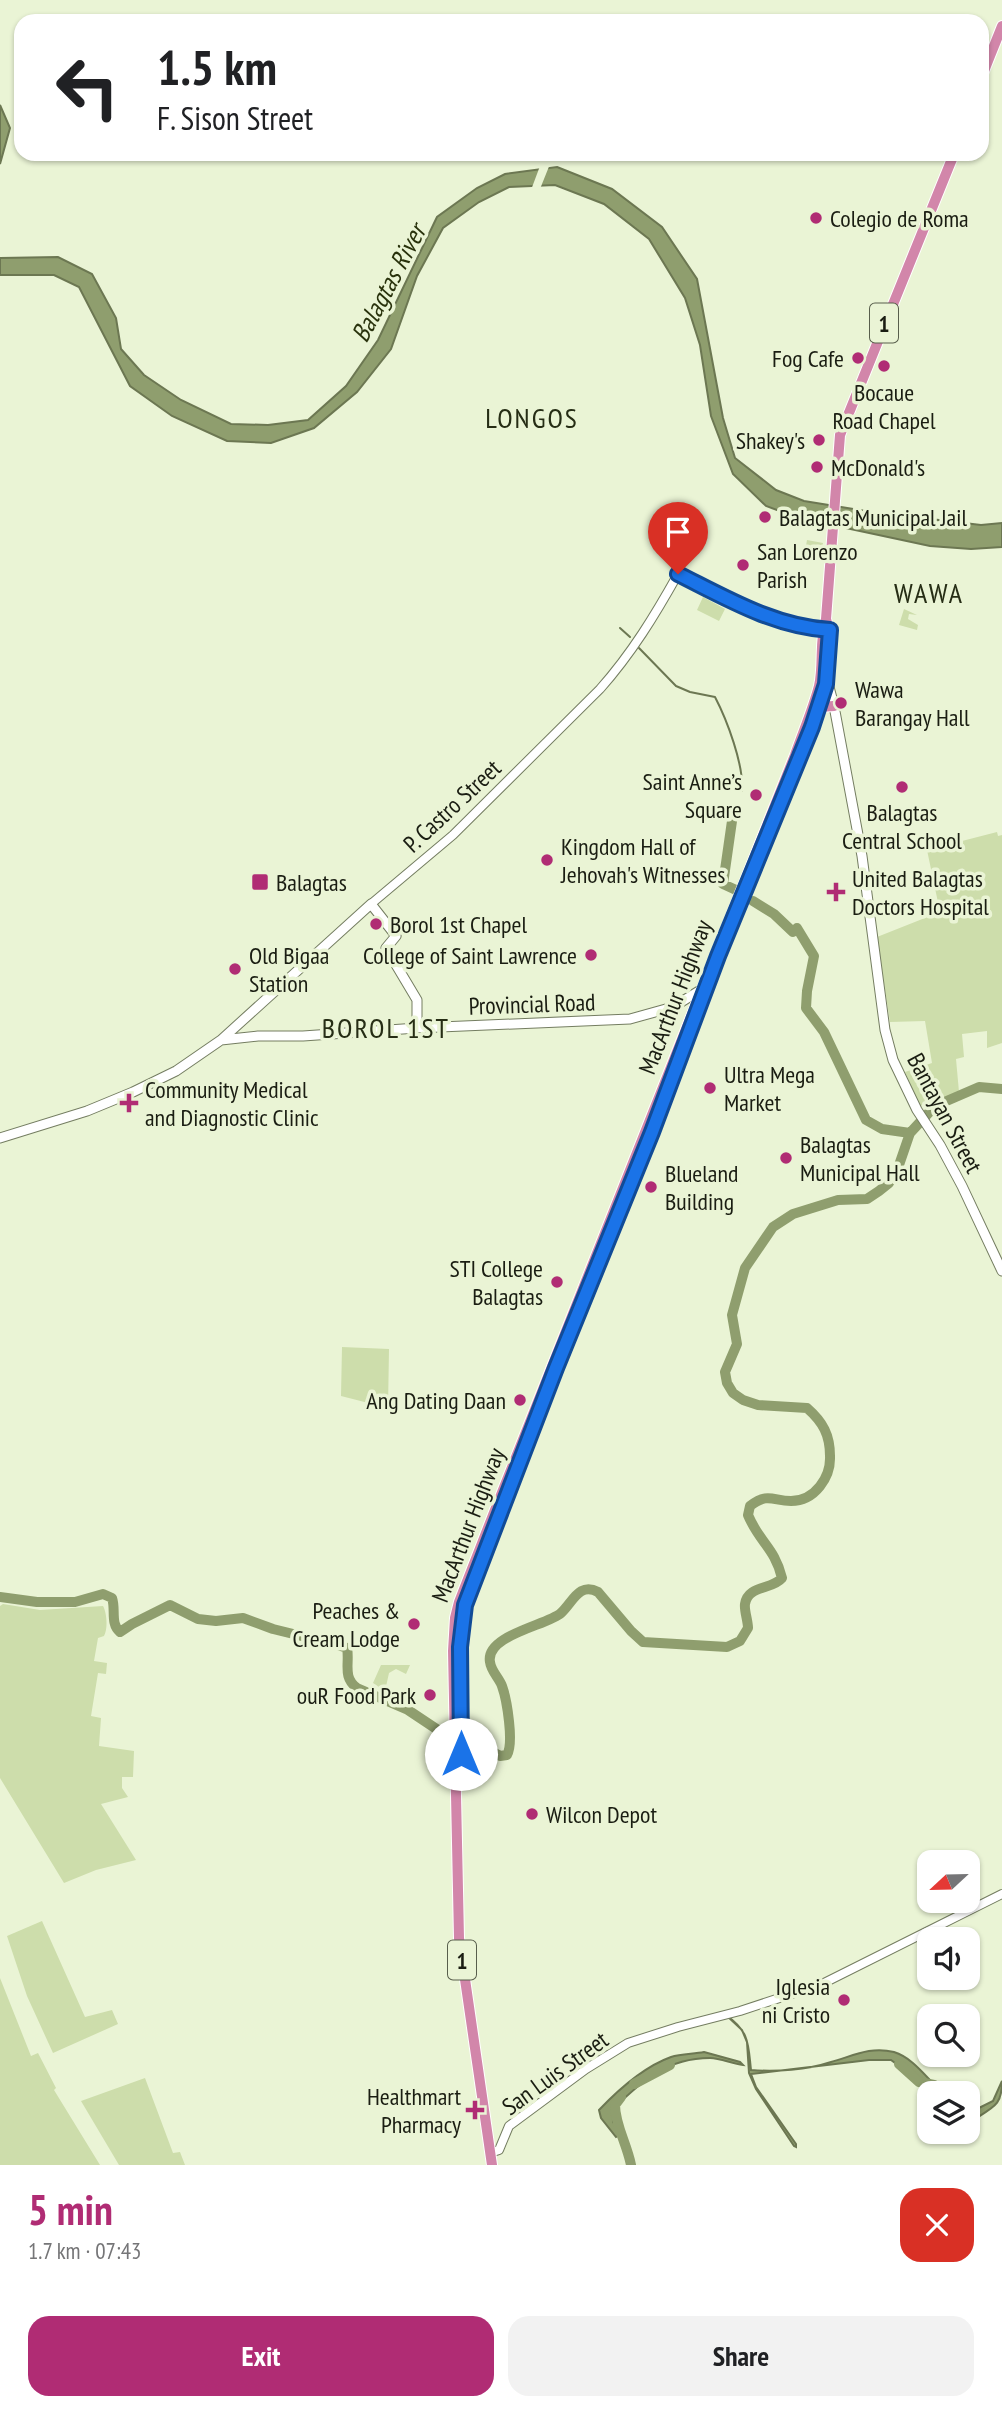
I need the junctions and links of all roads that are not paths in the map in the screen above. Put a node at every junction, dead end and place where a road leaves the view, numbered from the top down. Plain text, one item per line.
1 (1002, 26) edge
2 (989, 58) edge
3 (951, 161) edge
4 (826, 626) junction
5 (822, 684) junction
6 (834, 706) junction
7 (819, 707) junction
8 (742, 892) junction
9 (371, 904) junction
10 (702, 991) junction
11 (417, 1028) junction
12 (222, 1040) junction
13 (0, 1138) edge
14 (1002, 1271) edge
15 (1002, 1894) edge
16 (493, 2153) junction
17 (495, 2165) edge

1 - 2 highway
3 - 4 highway, MacArthur Highway / 1
4 - 5 highway, MacArthur Highway / 1
4 - 9 street, P. Castro Street
5 - 6 main road, Bantayan Street
5 - 7 highway, MacArthur Highway / 1
5 - 8 highway, MacArthur Highway / 1
6 - 7 highway
6 - 14 main road, Bantayan Street
7 - 8 highway, MacArthur Highway / 1
8 - 10 highway, MacArthur Highway / 1
9 - 11 main road
9 - 12 main road, P. Castro Street
10 - 11 main road, Provincial Road
10 - 16 highway, MacArthur Highway / 1
11 - 12 main road, Provincial Road
12 - 13 main road, Provincial Road
15 - 16 street, San Luis Street
16 - 17 highway, MacArthur Highway / 1

